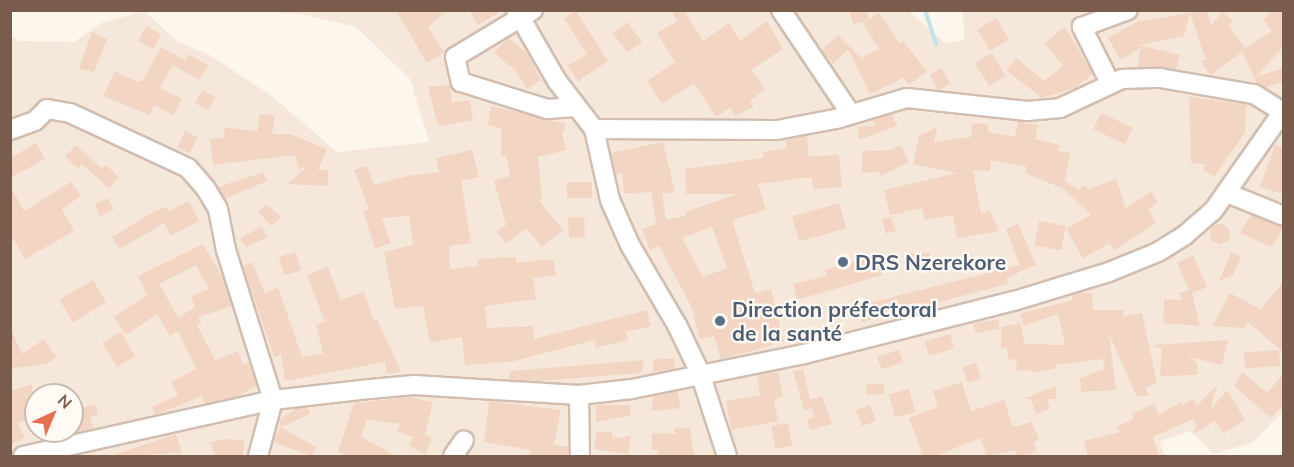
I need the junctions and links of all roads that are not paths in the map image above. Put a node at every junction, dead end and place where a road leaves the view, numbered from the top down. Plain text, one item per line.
1 (781, 10) edge
2 (1128, 10) edge
3 (523, 13) edge
4 (1110, 83) junction
5 (575, 107) junction
6 (1283, 113) edge
7 (851, 114) junction
8 (594, 129) junction
9 (10, 130) edge
10 (1227, 193) junction
11 (1284, 216) edge
12 (700, 373) junction
13 (579, 395) junction
14 (273, 400) junction
15 (464, 440) dead end
16 (23, 456) edge
17 (258, 456) edge
18 (453, 456) edge
19 (580, 456) edge
20 (727, 456) edge

1 - 7 street
2 - 4 street
3 - 5 street
3 - 5 street
4 - 6 street
4 - 7 street
5 - 8 street
6 - 10 street
7 - 8 street
8 - 12 street
9 - 14 street
10 - 11 street
10 - 12 street
12 - 13 street
12 - 20 street
13 - 14 street
13 - 19 street
14 - 16 street
14 - 17 street
15 - 18 street

